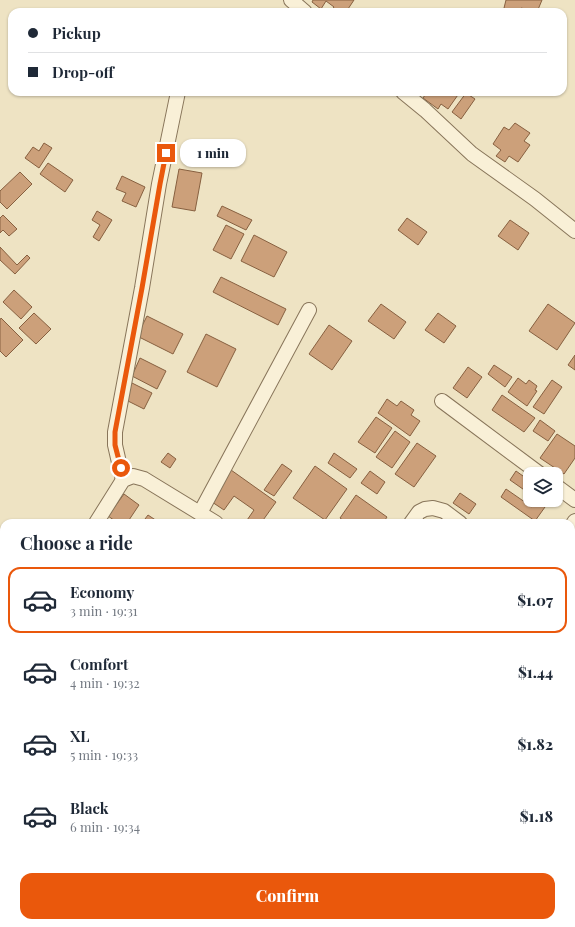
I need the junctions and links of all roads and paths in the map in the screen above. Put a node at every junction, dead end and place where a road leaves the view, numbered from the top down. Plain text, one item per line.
1 (291, 0) edge
2 (300, 8) edge
3 (177, 96) edge
4 (408, 96) edge
5 (575, 231) edge
6 (309, 310) dead end
7 (442, 401) dead end
8 (531, 467) edge
9 (123, 480) junction
10 (563, 491) edge
11 (575, 500) edge
12 (200, 513) junction
13 (99, 519) edge
14 (210, 519) edge
15 (414, 519) edge
16 (455, 519) edge

1 - 2 street
3 - 9 street
4 - 5 street
6 - 12 street
7 - 8 street
9 - 12 street
9 - 13 street
10 - 11 street
12 - 14 street
15 - 16 street

